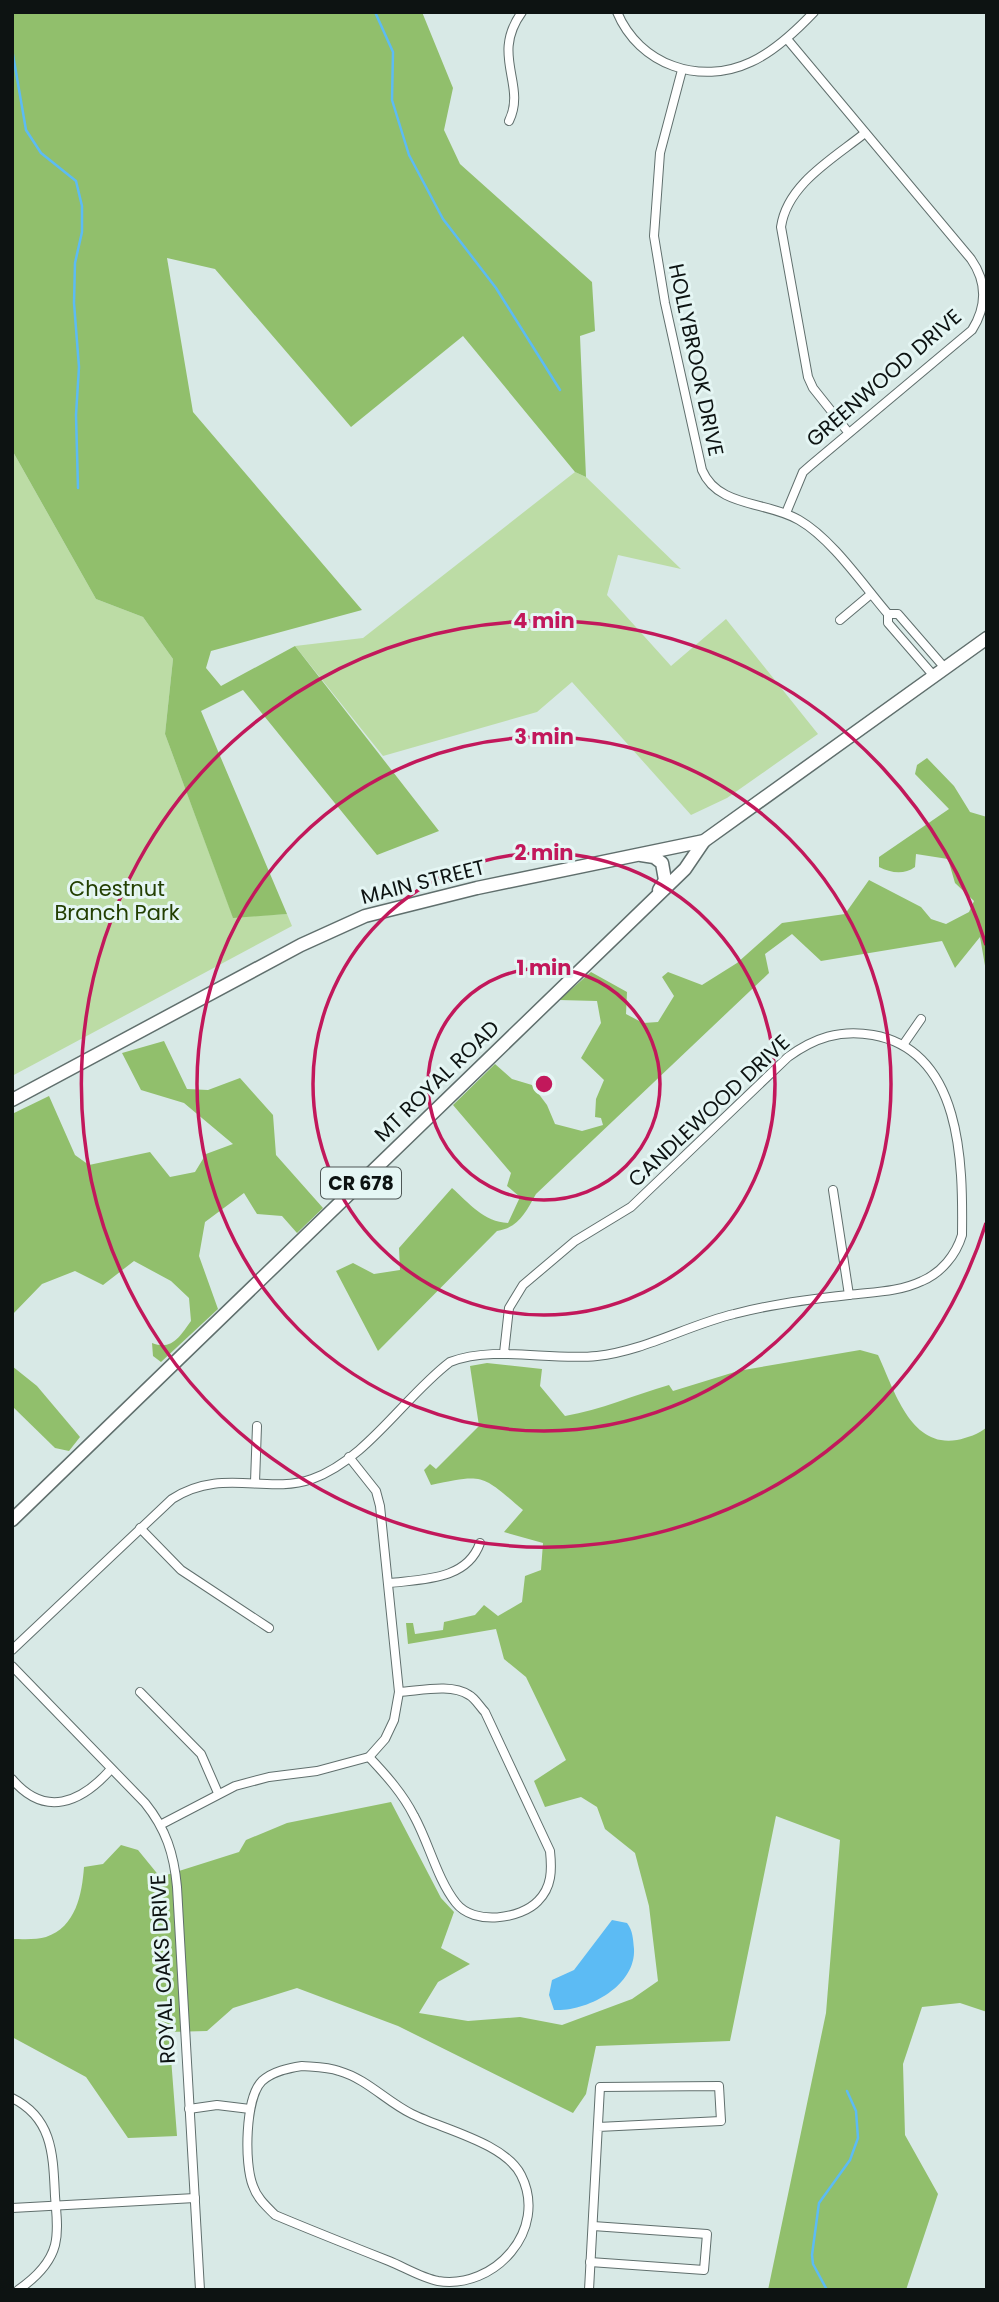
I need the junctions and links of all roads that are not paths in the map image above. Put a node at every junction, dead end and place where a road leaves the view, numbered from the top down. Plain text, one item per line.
1 (522, 12) edge
2 (617, 12) edge
3 (814, 12) edge
4 (787, 39) junction
5 (682, 70) junction
6 (509, 121) dead end
7 (865, 133) junction
8 (848, 432) junction
9 (786, 513) junction
10 (870, 594) junction
11 (888, 614) junction
12 (840, 620) dead end
13 (987, 639) edge
14 (944, 667) junction
15 (933, 675) junction
16 (704, 841) junction
17 (616, 858) junction
18 (653, 900) junction
19 (921, 1020) dead end
20 (903, 1045) junction
21 (12, 1100) edge
22 (833, 1190) dead end
23 (849, 1294) junction
24 (504, 1353) junction
25 (257, 1426) dead end
26 (349, 1457) junction
27 (255, 1482) junction
28 (12, 1520) edge
29 (140, 1528) junction
30 (480, 1543) dead end
31 (390, 1583) junction
32 (269, 1628) dead end
33 (12, 1650) edge
34 (12, 1666) edge
35 (140, 1692) dead end
36 (399, 1692) junction
37 (369, 1757) junction
38 (111, 1769) junction
39 (12, 1779) edge
40 (218, 1793) junction
41 (162, 1825) junction
42 (12, 2098) edge
43 (189, 2109) junction
44 (250, 2109) junction
45 (598, 2127) junction
46 (195, 2198) junction
47 (56, 2207) junction
48 (12, 2208) edge
49 (593, 2226) junction
50 (590, 2262) junction
51 (18, 2290) edge
52 (200, 2290) edge
53 (589, 2290) edge

1 - 6 street
2 - 5 street
3 - 4 street
4 - 5 street
4 - 7 street, GREENWOOD DRIVE
5 - 9 street, HOLLYBROOK DRIVE
7 - 8 street
7 - 8 street, GREENWOOD DRIVE
8 - 9 street, GREENWOOD DRIVE
9 - 10 street, HOLLYBROOK DRIVE
10 - 11 street, HOLLYBROOK DRIVE
10 - 12 street
11 - 14 street, HOLLYBROOK DRIVE
11 - 15 street, HOLLYBROOK DRIVE
13 - 14 main road, MAIN STREET
14 - 15 main road, MAIN STREET
15 - 16 main road, MAIN STREET
16 - 17 main road, MAIN STREET
16 - 18 main road, MT ROYAL ROAD / CR 678
17 - 18 main road
17 - 21 main road, MAIN STREET
18 - 28 main road, MT ROYAL ROAD / CR 678
19 - 20 street
20 - 23 street, CANDLEWOOD DRIVE
20 - 24 street, CANDLEWOOD DRIVE
22 - 23 street
23 - 24 street, CANDLEWOOD DRIVE
24 - 26 street, CANDLEWOOD DRIVE
25 - 27 street
26 - 27 street, CANDLEWOOD DRIVE
26 - 31 street
27 - 29 street, CANDLEWOOD DRIVE
29 - 32 street
29 - 33 street, CANDLEWOOD DRIVE
30 - 31 street
31 - 36 street
34 - 38 street, ROYAL OAKS DRIVE
35 - 40 street
36 - 37 street
36 - 37 street
37 - 40 street
38 - 39 street
38 - 41 street, ROYAL OAKS DRIVE
40 - 41 street
41 - 43 street, ROYAL OAKS DRIVE
42 - 47 street
43 - 44 street
43 - 46 street, ROYAL OAKS DRIVE
44 - 44 street
45 - 45 street
45 - 49 street
46 - 47 street
46 - 52 street, ROYAL OAKS DRIVE
47 - 48 street
47 - 51 street
49 - 50 street
49 - 50 street
50 - 53 street

